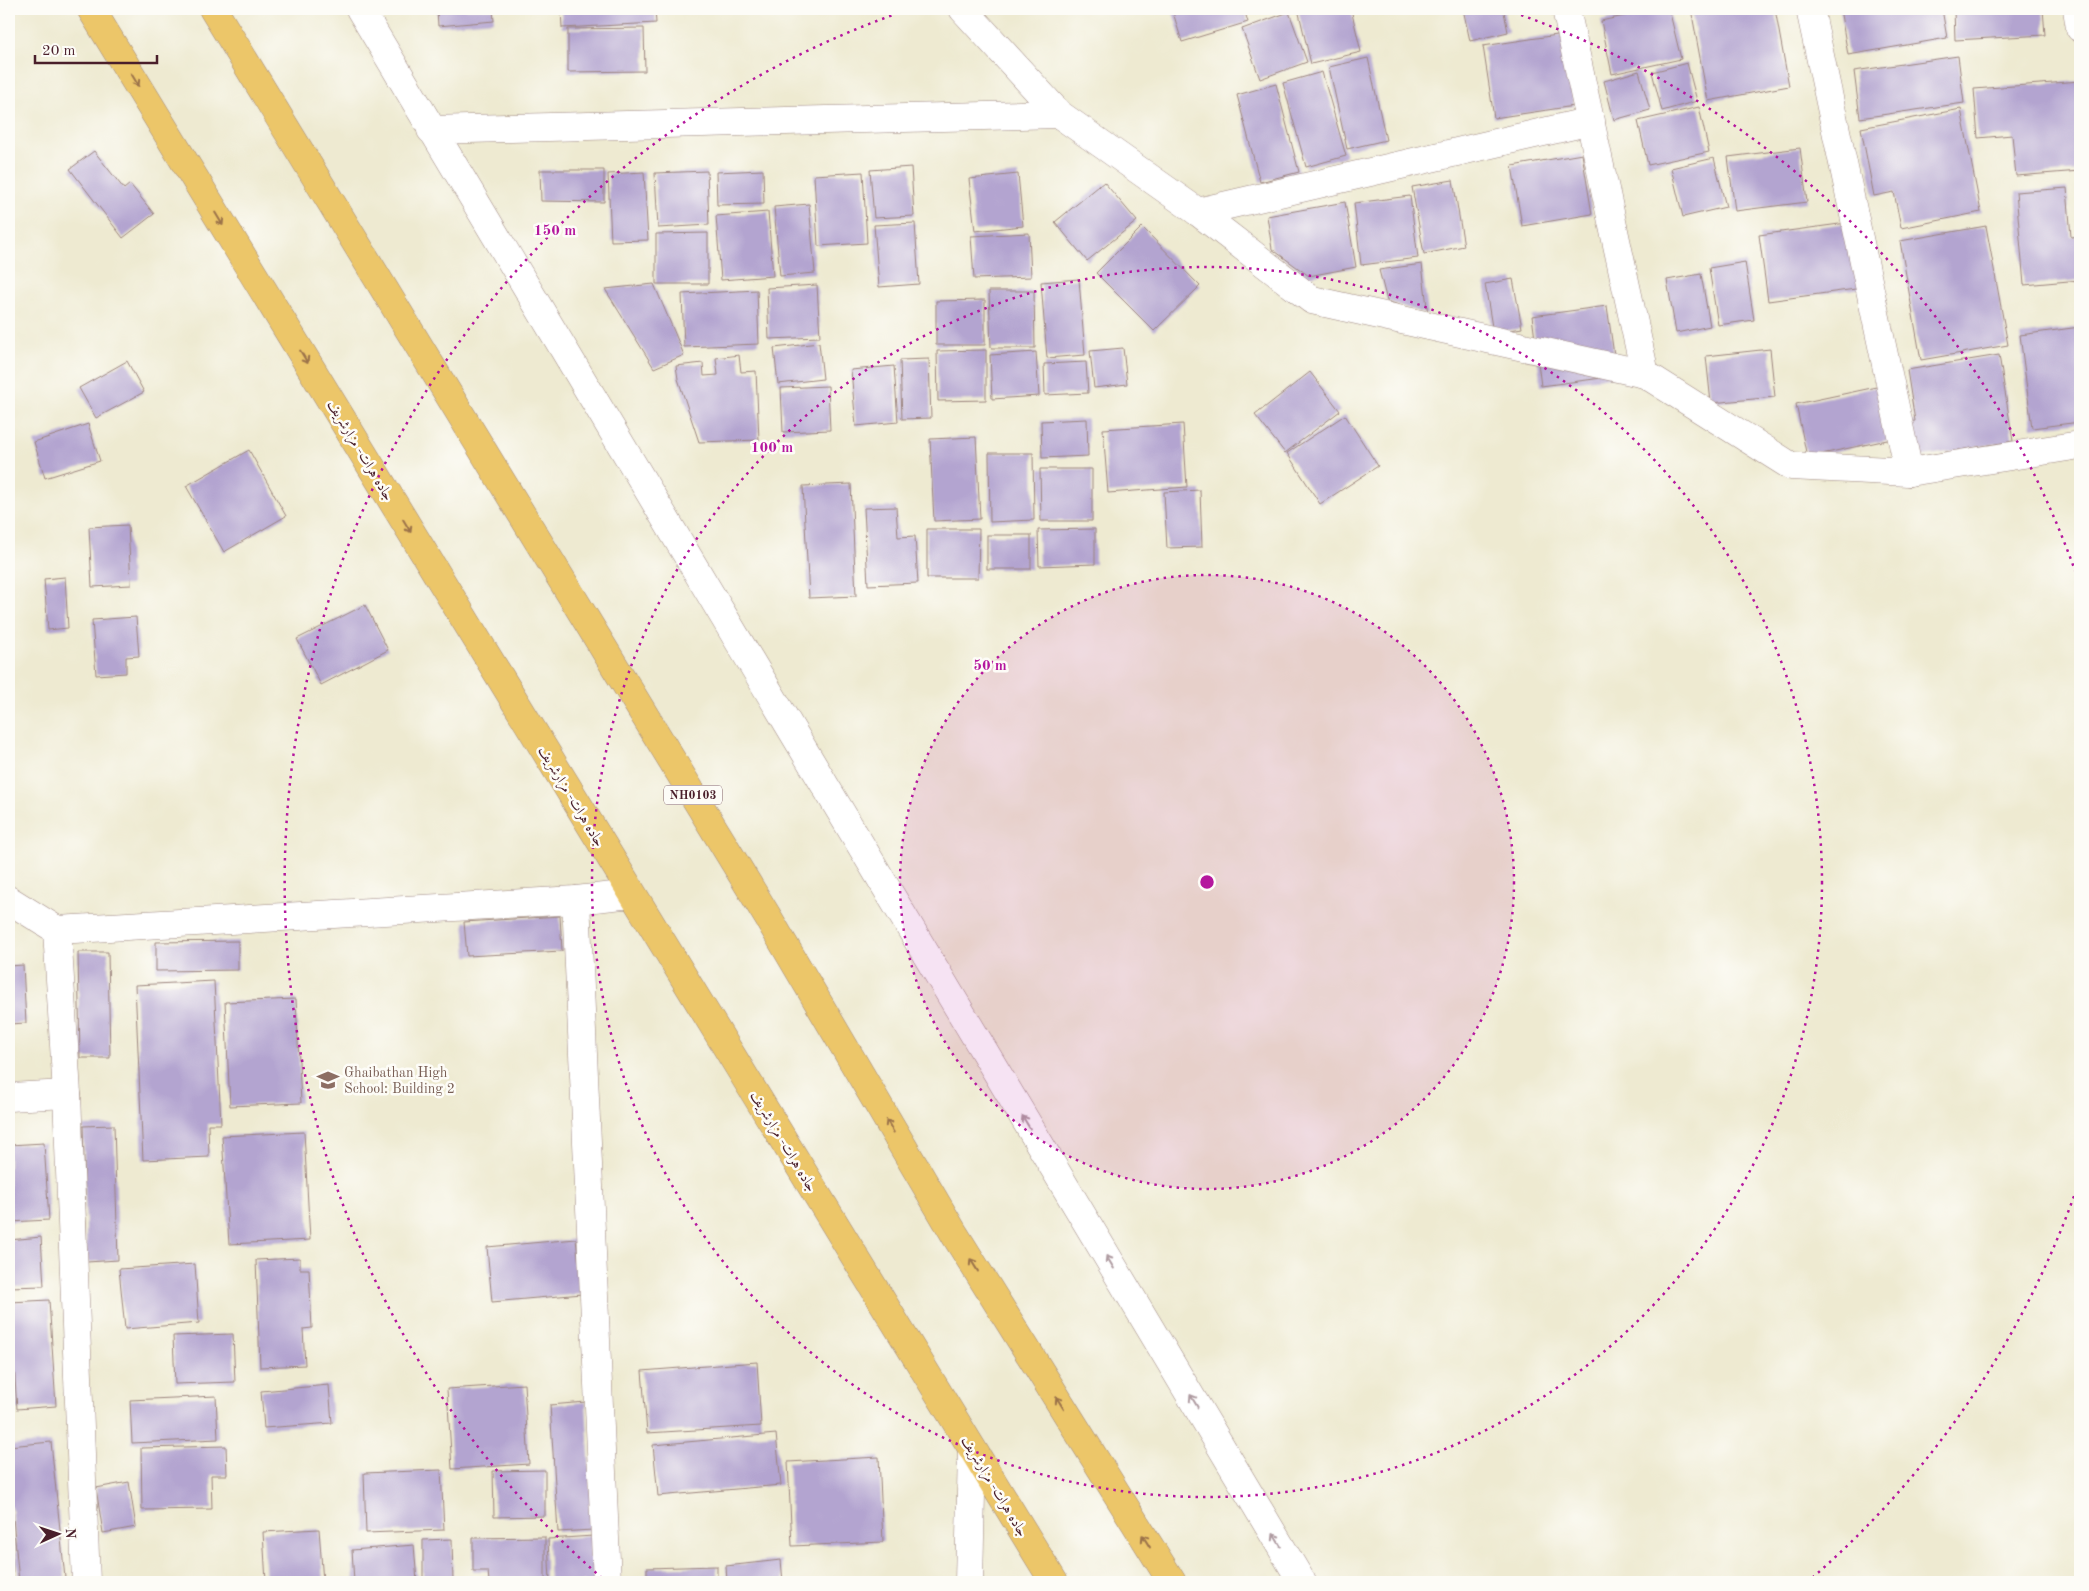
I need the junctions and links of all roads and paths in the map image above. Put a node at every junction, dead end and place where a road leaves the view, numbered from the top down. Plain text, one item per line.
1 (91, 9) edge
2 (212, 9) edge
3 (360, 9) edge
4 (963, 9) edge
5 (1566, 9) edge
6 (1810, 9) edge
7 (2077, 9) edge
8 (2080, 28) edge
9 (1059, 114) junction
10 (1591, 121) junction
11 (431, 130) junction
12 (1198, 212) junction
13 (1645, 374) junction
14 (2080, 445) edge
15 (1909, 472) junction
16 (632, 894) junction
17 (9, 900) edge
18 (576, 900) junction
19 (57, 930) junction
20 (67, 1094) junction
21 (9, 1097) edge
22 (972, 1449) junction
23 (86, 1582) edge
24 (607, 1582) edge
25 (969, 1582) edge
26 (1054, 1582) edge
27 (1172, 1582) edge
28 (1302, 1582) edge

1 -> 16 highway, جاده هرات- مزارشریف
27 -> 2 highway, NH0103
3 - 11 street
4 - 9 street
5 - 10 street
6 - 15 street
7 - 8 street
9 - 11 street
9 - 12 street
10 - 12 street
10 - 13 street
28 -> 11 street
12 - 13 street
13 - 15 street
14 - 15 street
16 - 18 street
16 - 22 highway, جاده هرات- مزارشریف
17 - 19 street
18 - 19 street
18 - 24 street
19 - 20 street
20 - 21 street
20 - 23 street
22 - 25 street
22 - 26 highway, جاده هرات- مزارشریف

